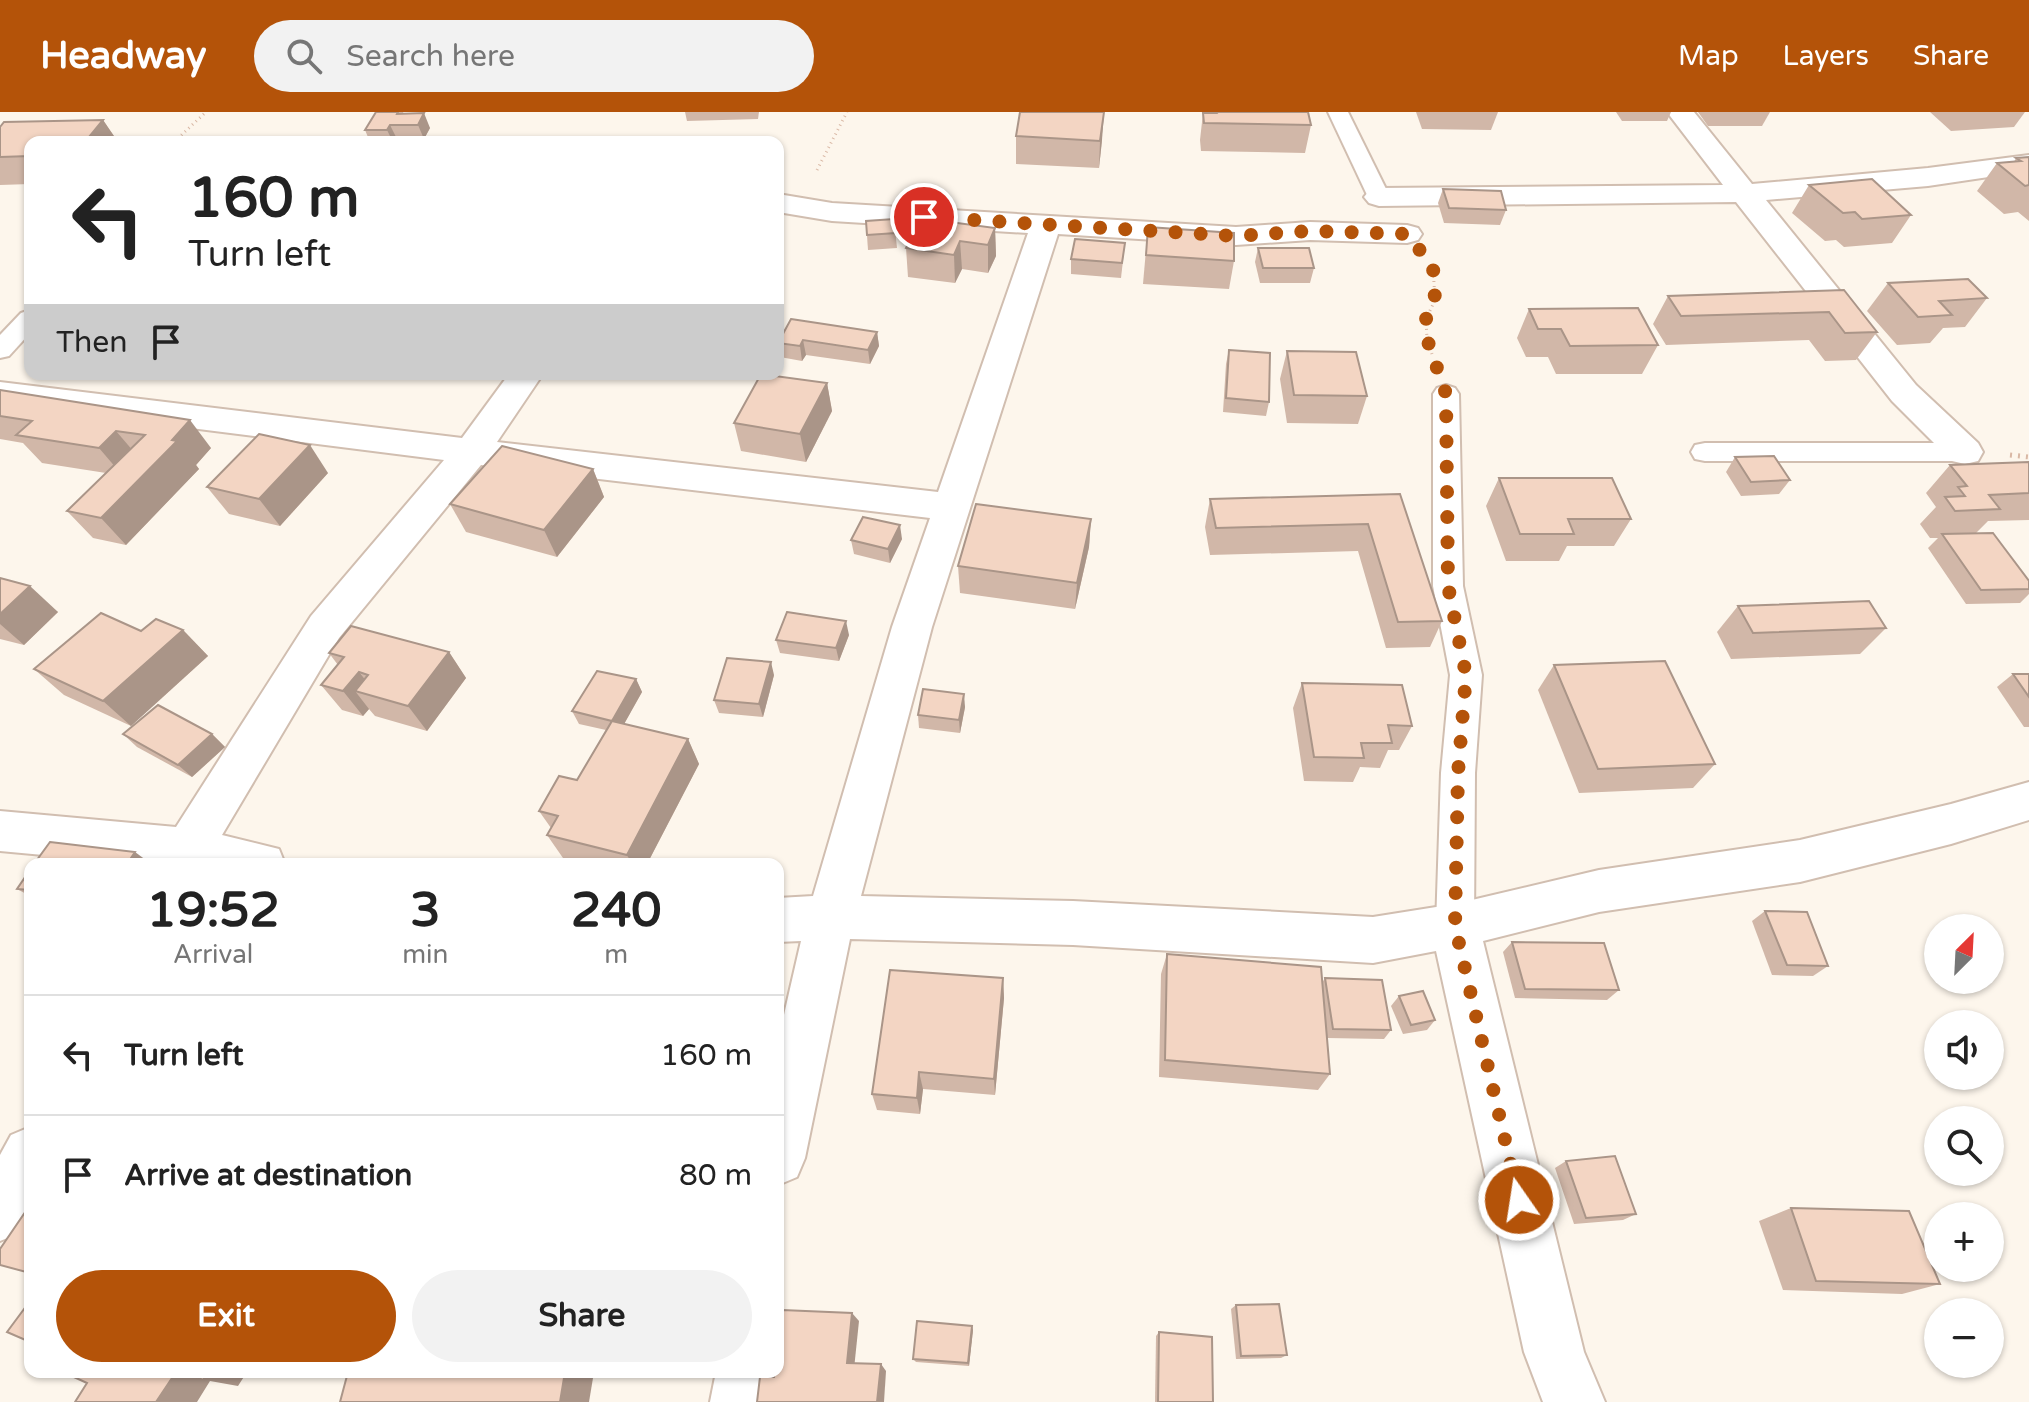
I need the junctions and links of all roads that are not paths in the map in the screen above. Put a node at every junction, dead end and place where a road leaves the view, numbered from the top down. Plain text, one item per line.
1 (1338, 112) edge
2 (1680, 112) edge
3 (2029, 163) edge
4 (1745, 193) junction
5 (1379, 197) junction
6 (788, 205) edge
7 (1046, 224) junction
8 (24, 324) edge
9 (0, 350) edge
10 (522, 380) edge
11 (0, 393) edge
12 (1446, 394) road end
13 (472, 451) junction
14 (1705, 452) dead end
15 (1965, 452) joint
16 (953, 507) junction
17 (2029, 801) edge
18 (0, 831) edge
19 (182, 856) edge
20 (202, 858) edge
21 (831, 917) junction
22 (784, 920) edge
23 (1455, 926) junction
24 (784, 1131) edge
25 (24, 1166) edge
26 (0, 1213) edge
27 (745, 1378) edge
28 (741, 1402) edge
29 (1574, 1402) edge

1 - 5 lane
2 - 4 street
3 - 4 street
4 - 5 street
4 - 15 street
5 - 7 street
6 - 7 street
7 - 16 street
8 - 9 lane
10 - 13 street
11 - 13 street
12 - 23 lane
13 - 16 street
13 - 19 street
14 - 15 lane
16 - 21 street
17 - 23 street
18 - 19 street
19 - 20 street
21 - 22 street
21 - 23 street
21 - 24 street
23 - 29 street
25 - 26 street
27 - 28 street

